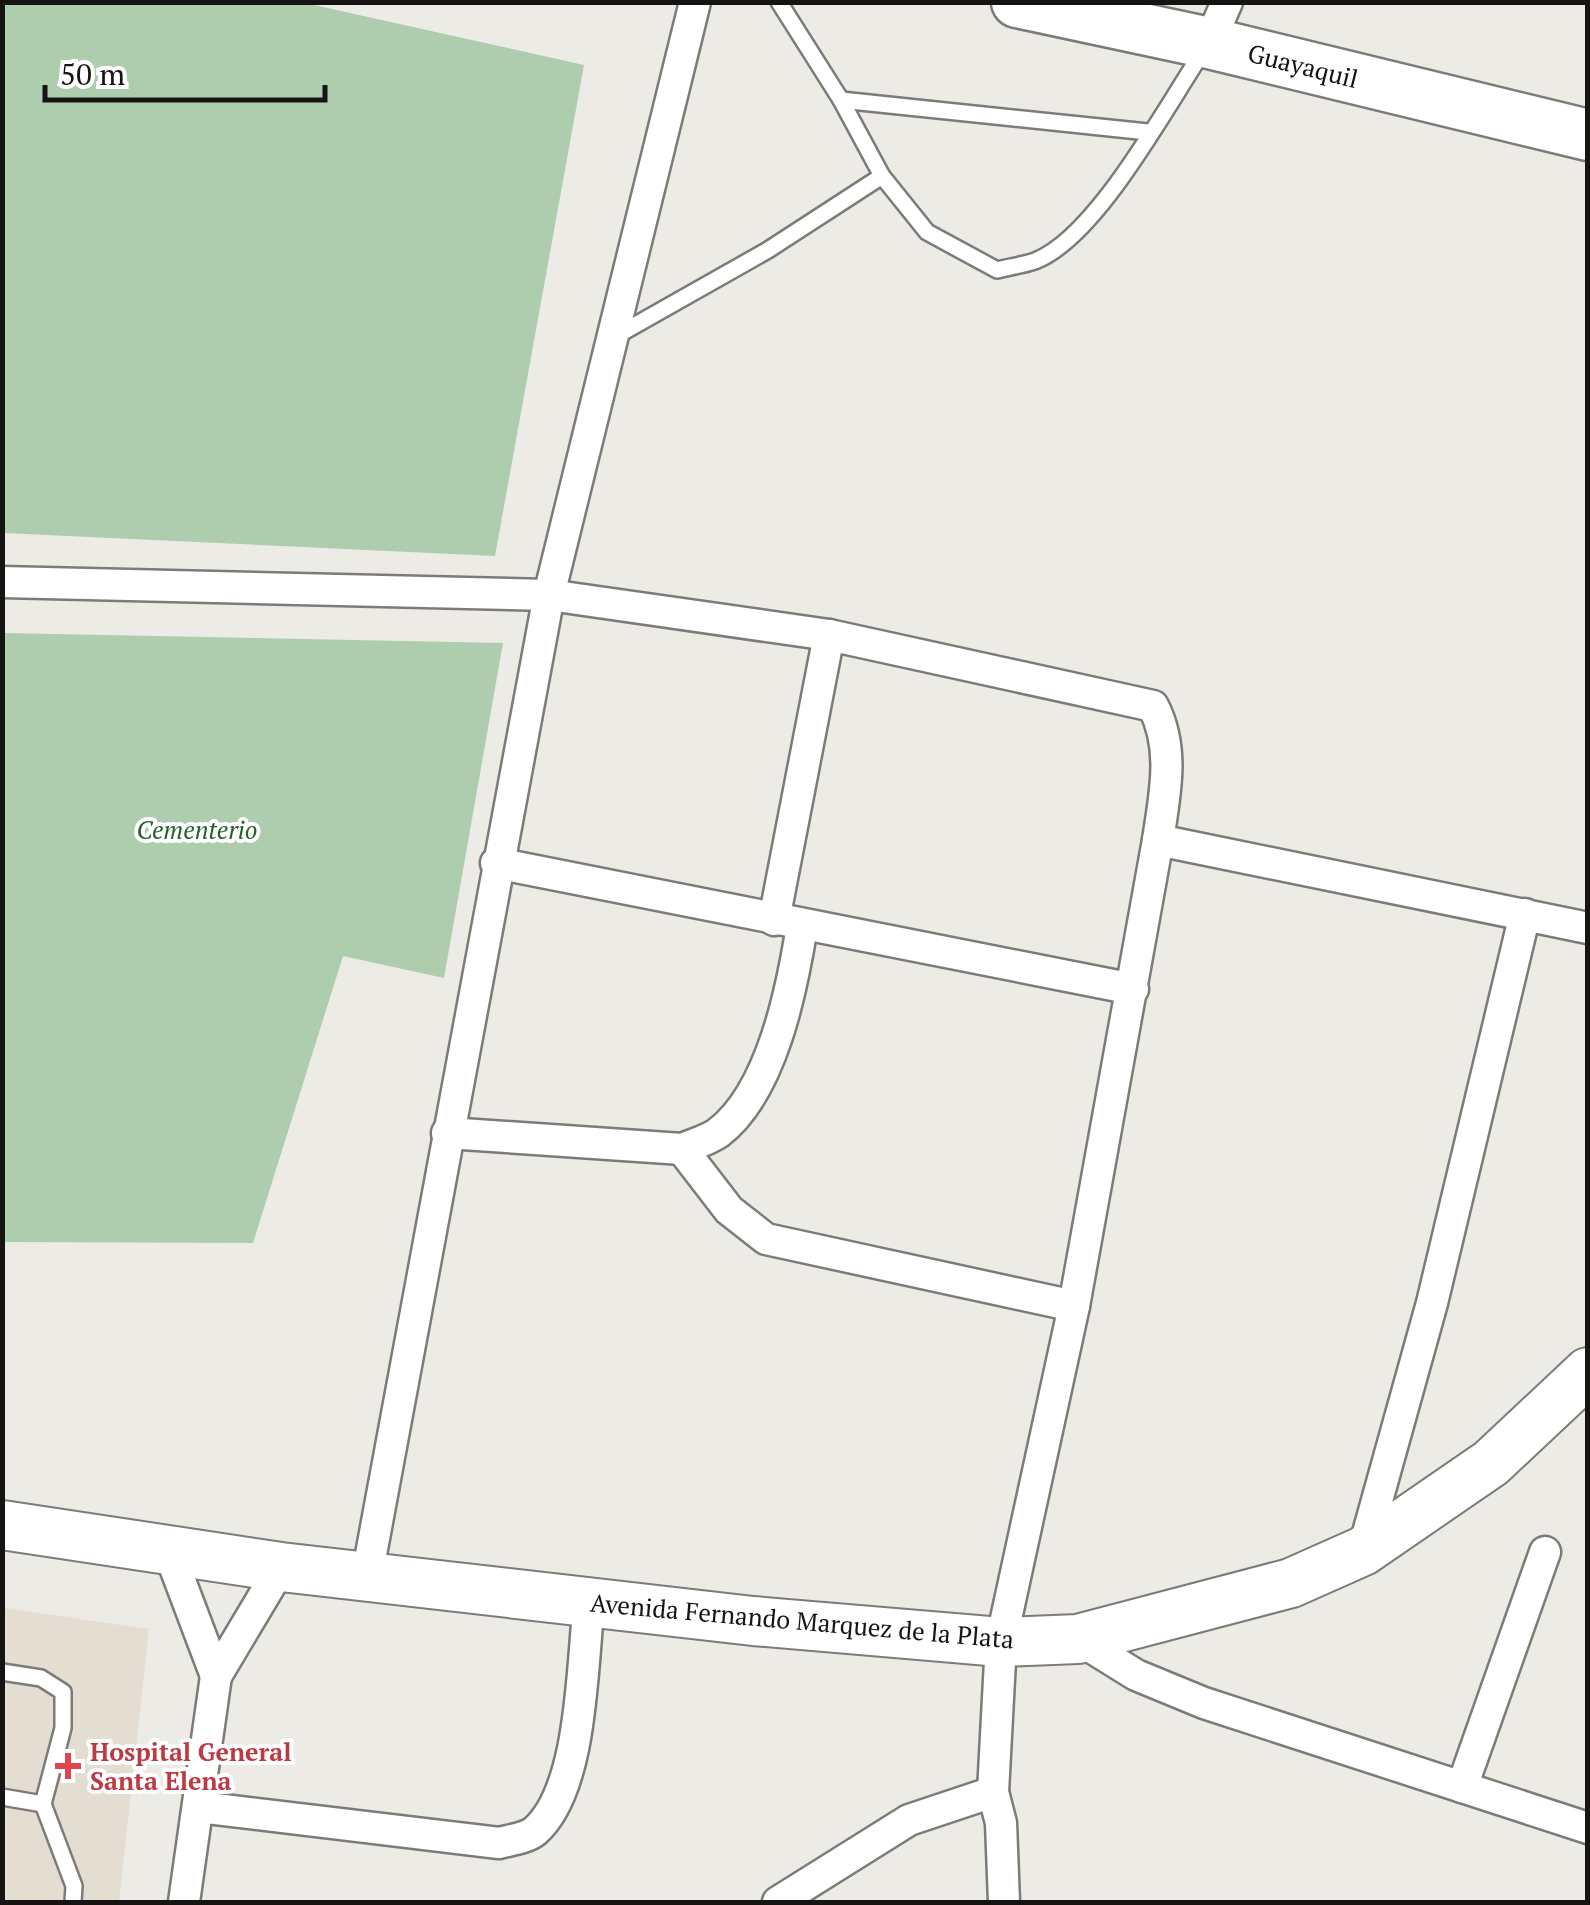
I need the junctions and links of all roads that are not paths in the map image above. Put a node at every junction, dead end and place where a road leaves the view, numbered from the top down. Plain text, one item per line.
1 (695, 2) edge
2 (779, 2) edge
3 (1017, 2) edge
4 (1218, 23) edge
5 (842, 100) junction
6 (1148, 132) junction
7 (1587, 134) edge
8 (882, 176) junction
9 (612, 338) junction
10 (2, 582) edge
11 (549, 595) junction
12 (829, 635) junction
13 (1158, 840) junction
14 (496, 863) junction
15 (1525, 914) junction
16 (788, 923) junction
17 (1588, 928) edge
18 (1133, 989) junction
19 (447, 1133) junction
20 (682, 1149) junction
21 (1074, 1306) junction
22 (1588, 1372) edge
23 (2, 1526) edge
24 (168, 1548) junction
25 (1363, 1551) junction
26 (1545, 1552) dead end
27 (281, 1567) junction
28 (366, 1576) junction
29 (589, 1602) junction
30 (1078, 1639) junction
31 (1001, 1642) junction
32 (2, 1672) edge
33 (216, 1676) junction
34 (1462, 1787) junction
35 (993, 1792) junction
36 (2, 1797) edge
37 (43, 1804) junction
38 (199, 1807) junction
39 (1588, 1828) edge
40 (73, 1902) edge
41 (184, 1902) edge
42 (778, 1902) edge
43 (1004, 1902) edge

1 - 9 street
2 - 5 lane
3 - 4 highway, Guayaquil
4 - 6 lane
4 - 7 highway, Guayaquil
5 - 6 lane
5 - 8 lane
6 - 8 lane
8 - 9 lane
9 - 11 street
10 - 11 street
11 - 12 street
11 - 14 street
12 - 13 street
12 - 16 street
13 - 15 street
13 - 18 street
14 - 16 street
14 - 19 street
15 - 17 street
15 - 25 street
16 - 18 street
16 - 20 street
18 - 21 street
19 - 20 street
19 - 28 street
20 - 21 street
21 - 31 street
22 - 25 main road, Avenida Fernando Marquez de la Plata
23 - 24 main road, Avenida Fernando Marquez de la Plata
24 - 27 main road, Avenida Fernando Marquez de la Plata
24 - 33 street
25 - 30 main road, Avenida Fernando Marquez de la Plata
26 - 34 street
27 - 28 main road, Avenida Fernando Marquez de la Plata
27 - 33 street
28 - 29 main road, Avenida Fernando Marquez de la Plata
29 - 31 main road, Avenida Fernando Marquez de la Plata
29 - 38 street
30 - 31 main road, Avenida Fernando Marquez de la Plata
30 - 34 street
31 - 35 street
32 - 37 lane
33 - 38 street
34 - 39 street
35 - 42 street
35 - 43 street
36 - 37 lane
37 - 40 lane
38 - 41 street

